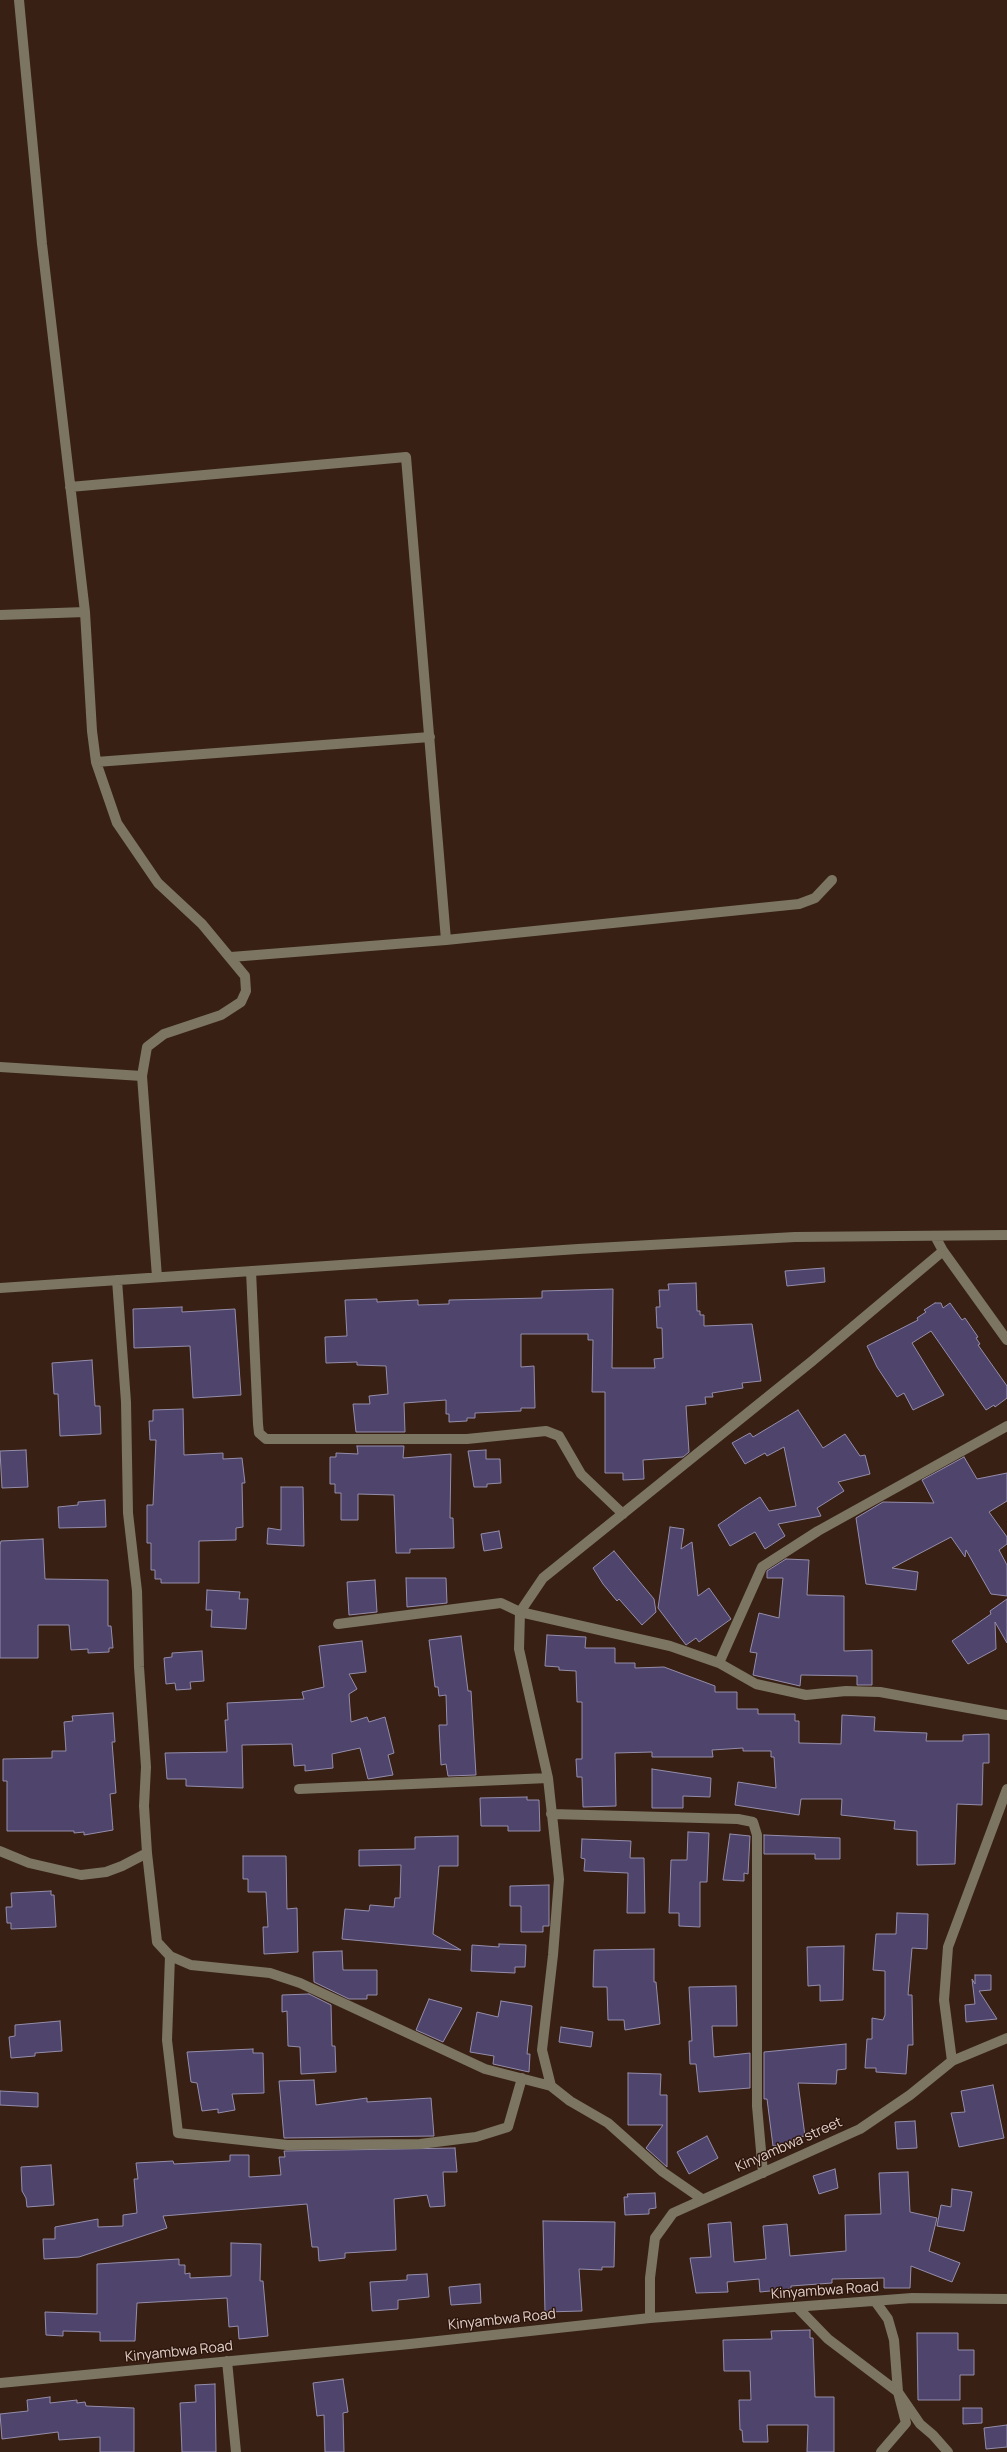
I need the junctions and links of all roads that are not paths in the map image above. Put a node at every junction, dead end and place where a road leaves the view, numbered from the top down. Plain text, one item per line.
1 (19, 0) edge
2 (70, 487) junction
3 (85, 612) junction
4 (0, 615) edge
5 (430, 737) junction
6 (96, 762) junction
7 (832, 880) dead end
8 (446, 940) junction
9 (231, 957) junction
10 (0, 1067) edge
11 (142, 1076) junction
12 (1007, 1235) edge
13 (935, 1236) junction
14 (943, 1251) junction
15 (251, 1271) junction
16 (156, 1276) junction
17 (118, 1280) junction
18 (0, 1288) edge
19 (1007, 1340) edge
20 (1007, 1426) edge
21 (623, 1514) junction
22 (520, 1612) junction
23 (338, 1624) dead end
24 (720, 1663) junction
25 (1007, 1715) edge
26 (548, 1778) junction
27 (299, 1789) dead end
28 (1007, 1789) edge
29 (551, 1814) junction
30 (0, 1851) edge
31 (147, 1853) junction
32 (170, 1956) junction
33 (1007, 2038) edge
34 (952, 2061) junction
35 (522, 2078) junction
36 (551, 2086) junction
37 (763, 2173) junction
38 (702, 2199) junction
39 (1007, 2298) edge
40 (875, 2301) junction
41 (797, 2307) junction
42 (650, 2318) junction
43 (227, 2361) junction
44 (0, 2383) edge
45 (898, 2392) junction
46 (236, 2452) edge
47 (881, 2452) edge
48 (948, 2452) edge

1 - 2 street
2 - 3 street
2 - 5 street
3 - 4 street
3 - 6 street
5 - 6 street
5 - 8 street
6 - 9 street
7 - 8 street
8 - 9 street
9 - 11 street
10 - 11 street
11 - 16 street
12 - 13 street
13 - 14 street
13 - 15 street
14 - 19 street
14 - 21 street
15 - 16 street
15 - 21 street
16 - 17 street
17 - 18 street
17 - 31 street
20 - 24 street
21 - 22 street
22 - 23 street
22 - 24 street
22 - 26 street
24 - 25 street
26 - 27 street
26 - 29 street
28 - 34 street
29 - 36 street
29 - 37 street
30 - 31 street
31 - 32 street
32 - 35 street
32 - 35 street
33 - 34 street, Kinyambwa street
34 - 37 street, Kinyambwa street
35 - 36 street
36 - 38 street
37 - 38 street, Kinyambwa street
38 - 42 street, Kinyambwa street
39 - 40 street, Kinyambwa Road
40 - 41 street, Kinyambwa Road
40 - 45 street
41 - 42 street, Kinyambwa Road
41 - 45 street
42 - 43 street, Kinyambwa Road
43 - 44 street, Kinyambwa Road
43 - 46 street
45 - 47 street
45 - 48 street

